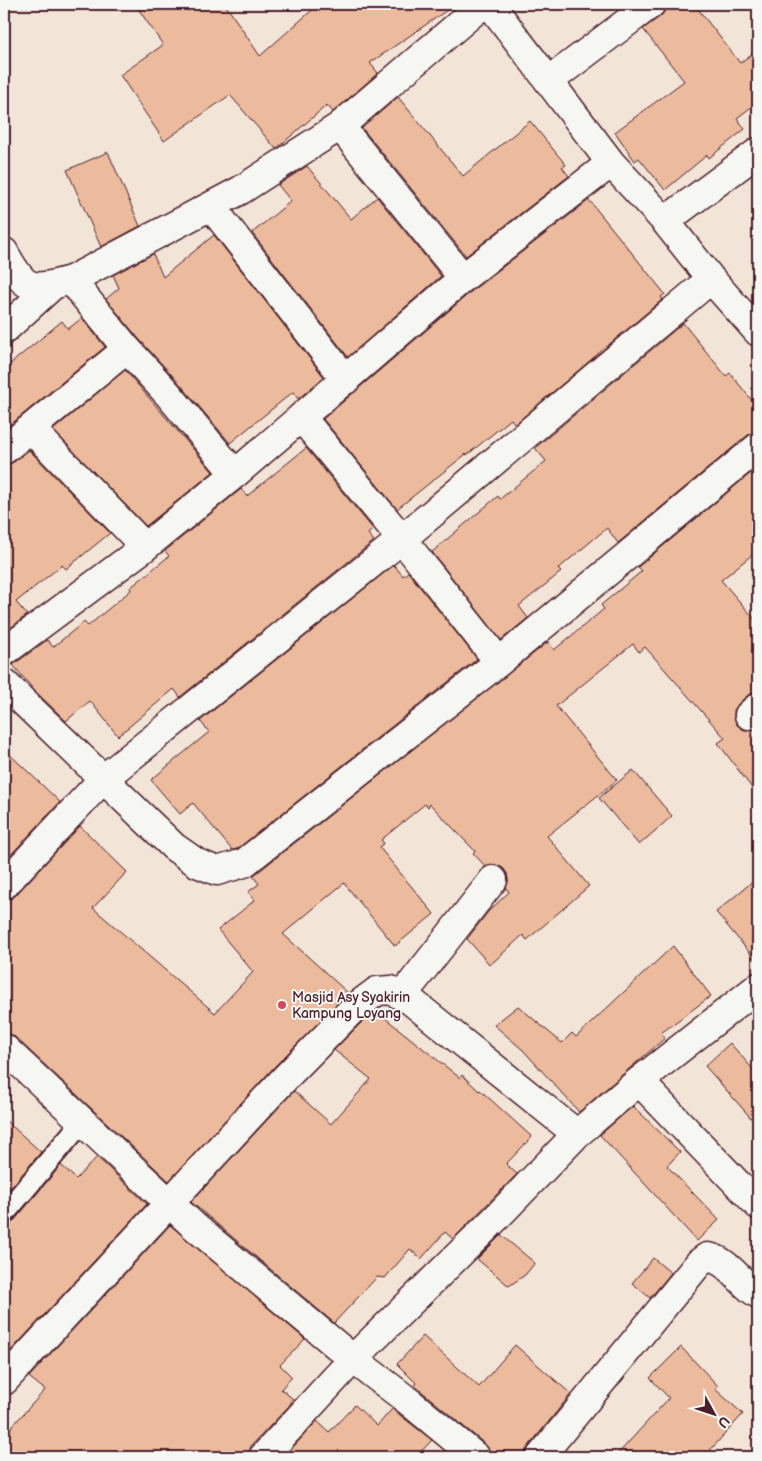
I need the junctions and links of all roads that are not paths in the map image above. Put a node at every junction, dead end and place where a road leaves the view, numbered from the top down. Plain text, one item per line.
1 (483, 4) edge
2 (490, 4) edge
3 (651, 4) edge
4 (549, 81) junction
5 (340, 126) junction
6 (758, 152) edge
7 (611, 163) junction
8 (210, 206) junction
9 (665, 221) junction
10 (4, 252) edge
11 (463, 278) junction
12 (710, 279) junction
13 (61, 283) junction
14 (4, 330) edge
15 (758, 332) edge
16 (127, 349) junction
17 (346, 380) junction
18 (301, 416) junction
19 (30, 429) junction
20 (758, 447) edge
21 (4, 450) edge
22 (235, 474) junction
23 (402, 539) junction
24 (145, 547) junction
25 (4, 652) edge
26 (499, 662) junction
27 (4, 683) edge
28 (103, 779) junction
29 (493, 880) dead end
30 (4, 885) edge
31 (758, 987) edge
32 (402, 996) junction
33 (4, 1048) edge
34 (639, 1081) junction
35 (82, 1122) junction
36 (577, 1134) junction
37 (169, 1203) junction
38 (758, 1205) edge
39 (4, 1214) edge
40 (758, 1294) edge
41 (353, 1360) junction
42 (4, 1381) edge
43 (263, 1457) edge
44 (476, 1457) edge
45 (540, 1457) edge

1 - 5 street
2 - 4 street
3 - 4 street
4 - 7 street
5 - 8 street
5 - 11 street
6 - 9 street
7 - 9 street
7 - 11 street
8 - 13 street
8 - 17 street
9 - 12 street
10 - 13 street
11 - 17 street
12 - 15 street
12 - 23 street
13 - 14 street
13 - 16 street
16 - 19 street
16 - 22 street
17 - 18 street
18 - 22 street
18 - 23 street
19 - 21 street
19 - 24 street
20 - 26 street
22 - 24 street
23 - 26 street
23 - 28 street
24 - 25 street
26 - 28 street
27 - 28 street
28 - 30 street
29 - 32 street
31 - 34 street
32 - 36 street
32 - 37 street
33 - 35 street
34 - 36 street
34 - 38 street
35 - 37 street
35 - 39 lane
36 - 41 street
37 - 41 street
37 - 42 street
40 - 45 street
41 - 43 street
41 - 44 street

